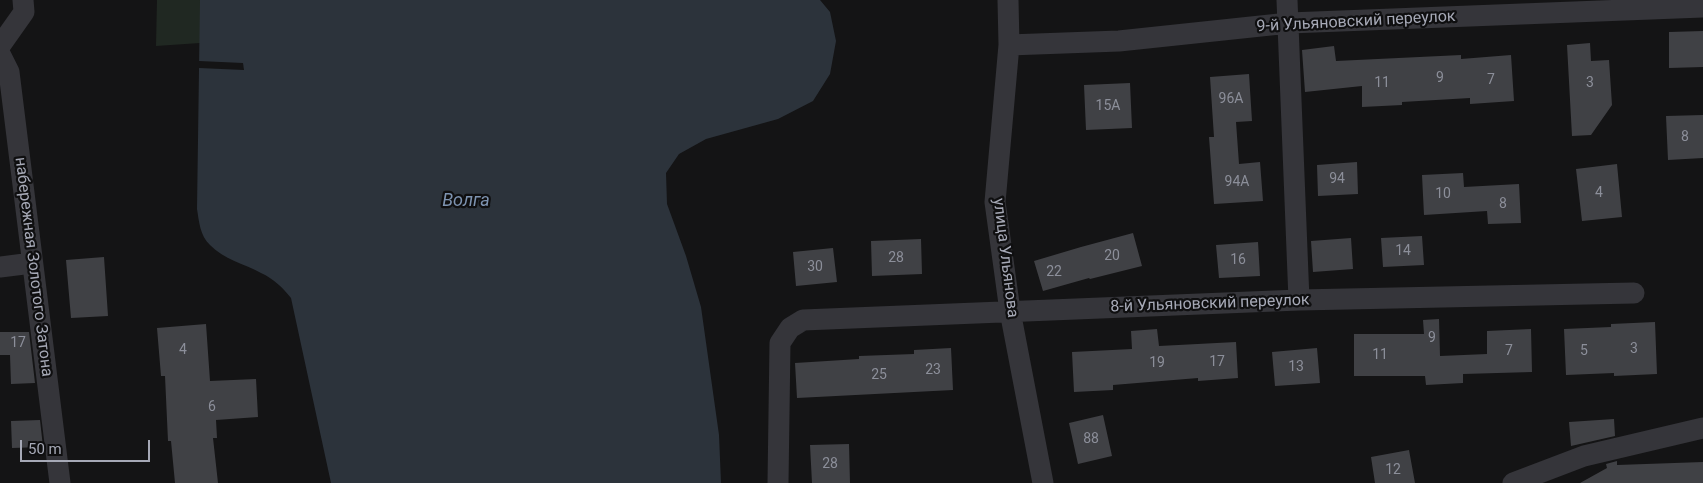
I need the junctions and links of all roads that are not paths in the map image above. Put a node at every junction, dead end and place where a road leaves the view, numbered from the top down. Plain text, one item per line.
1 (24, 0) edge
2 (1008, 0) edge
3 (1287, 0) edge
4 (1703, 7) edge
5 (1289, 23) junction
6 (1009, 45) junction
7 (0, 46) edge
8 (0, 54) edge
9 (32, 263) junction
10 (0, 267) edge
11 (1634, 293) dead end
12 (1299, 300) junction
13 (1010, 311) junction
14 (1703, 428) edge
15 (60, 483) edge
16 (778, 483) edge
17 (1043, 483) edge
18 (1513, 483) edge

1 - 7 street
2 - 6 street, улица Ульянова
3 - 5 street
4 - 5 street, 9-й Ульяновский переулок
5 - 6 street, 9-й Ульяновский переулок
5 - 12 street
6 - 13 street, улица Ульянова
8 - 9 street, набережная Золотого Затона
9 - 10 street
9 - 15 street, набережная Золотого Затона
11 - 12 street, 8-й Ульяновский переулок
12 - 13 street, 8-й Ульяновский переулок
13 - 16 street, 8-й Ульяновский переулок
13 - 17 street, улица Ульянова
14 - 18 street

